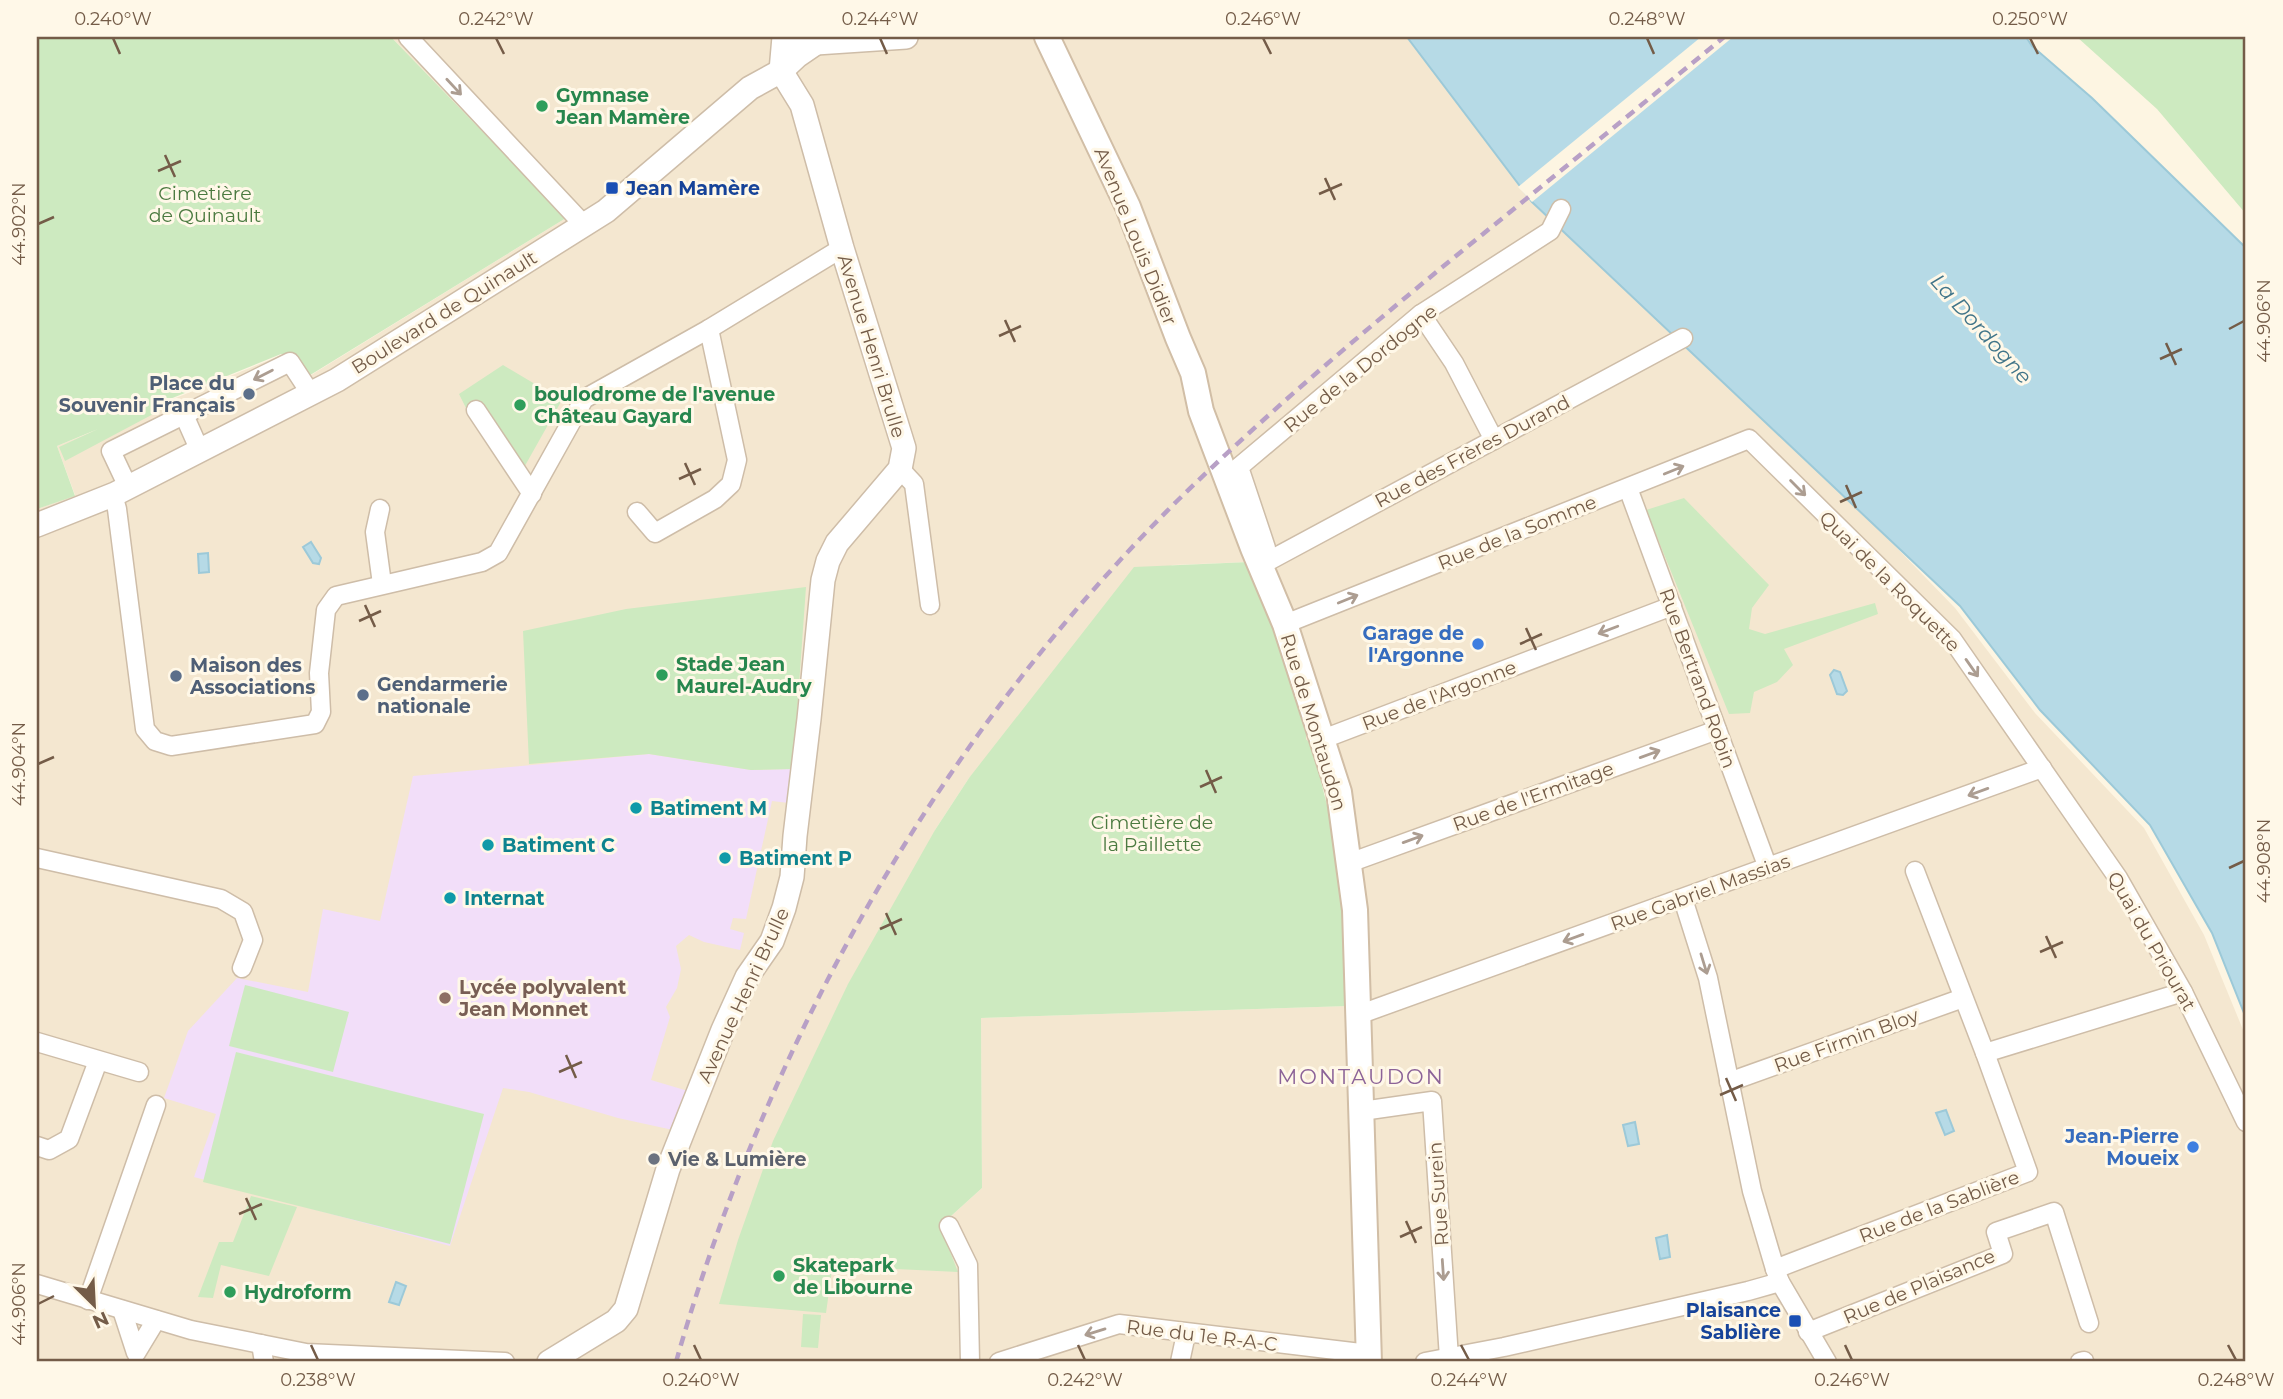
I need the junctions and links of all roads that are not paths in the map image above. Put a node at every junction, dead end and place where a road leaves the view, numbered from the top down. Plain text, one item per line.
1 (408, 37) edge
2 (784, 37) edge
3 (906, 37) edge
4 (1047, 37) edge
5 (806, 40) edge
6 (781, 71) junction
7 (1561, 209) dead end
8 (584, 225) junction
9 (842, 248) junction
10 (1421, 314) junction
11 (709, 329) junction
12 (1683, 338) dead end
13 (311, 394) junction
14 (476, 411) dead end
15 (184, 415) junction
16 (1749, 439) joint
17 (1494, 440) junction
18 (200, 451) junction
19 (900, 469) junction
20 (1232, 469) junction
21 (1628, 488) junction
22 (121, 491) junction
23 (532, 494) junction
24 (380, 509) dead end
25 (637, 512) dead end
26 (37, 525) edge
27 (1261, 565) junction
28 (382, 584) junction
29 (930, 605) dead end
30 (1672, 606) junction
31 (1285, 624) junction
32 (1717, 730) junction
33 (1323, 739) junction
34 (2042, 768) junction
35 (37, 858) edge
36 (1349, 863) junction
37 (1768, 868) junction
38 (1915, 871) dead end
39 (1683, 899) junction
40 (242, 968) dead end
41 (2183, 992) junction
42 (1963, 998) junction
43 (1357, 1015) junction
44 (37, 1042) edge
45 (1985, 1053) junction
46 (98, 1061) junction
47 (139, 1072) dead end
48 (1729, 1083) junction
49 (156, 1105) dead end
50 (1362, 1111) junction
51 (2246, 1122) edge
52 (37, 1146) edge
53 (949, 1226) dead end
54 (1778, 1275) junction
55 (37, 1284) edge
56 (88, 1300) junction
57 (122, 1310) junction
58 (156, 1321) junction
59 (2089, 1323) dead end
60 (1808, 1332) junction
61 (1186, 1334) junction
62 (261, 1344) junction
63 (1505, 1354) edge
64 (284, 1356) edge
65 (137, 1357) edge
66 (1369, 1358) edge
67 (1448, 1358) junction
68 (388, 1359) edge
69 (264, 1362) edge
70 (505, 1362) edge
71 (550, 1362) edge
72 (970, 1362) edge
73 (999, 1362) edge
74 (1180, 1362) edge
75 (1424, 1362) edge
76 (1827, 1362) edge

1 -> 8 street
2 - 6 street
3 - 5 street, Boulevard de Quinault
4 - 20 main road, Avenue Louis Didier
5 - 6 street, Boulevard de Quinault
6 - 8 street, Boulevard de Quinault
6 - 9 street, Avenue Henri Brulle
7 - 10 street, Rue de la Dordogne
8 - 13 street, Boulevard de Quinault
9 - 11 street
9 - 19 street, Avenue Henri Brulle
10 - 17 street
10 - 20 street, Rue de la Dordogne
11 - 23 street
11 - 25 street
12 - 17 street, Rue des Frères Durand
13 -> 15 street
13 - 18 street, Boulevard de Quinault
14 - 23 street
15 - 18 street
15 - 22 street
21 -> 16 street, Rue de la Somme
16 -> 34 street, Quai de la Roquette
17 - 27 street, Rue des Frères Durand
18 - 22 street, Boulevard de Quinault
19 - 29 street
19 - 71 street, Avenue Henri Brulle
20 - 27 main road, Rue de Montaudon
21 - 30 street, Rue Bertrand Robin
31 -> 21 street, Rue de la Somme
22 - 26 street, Boulevard de Quinault
22 - 28 street
23 - 28 street
24 - 28 street
27 - 31 main road, Rue de Montaudon
30 - 32 street, Rue Bertrand Robin
30 -> 33 street, Rue de l'Argonne
31 - 33 main road, Rue de Montaudon
36 -> 32 street, Rue de l'Ermitage
32 - 37 street, Rue Bertrand Robin
33 - 36 main road, Rue de Montaudon
34 -> 37 street, Rue Gabriel Massias
34 - 41 street, Quai du Priourat
35 - 40 street
36 - 43 main road, Rue de Montaudon
37 - 39 street, Rue Gabriel Massias
38 - 42 street
39 -> 43 street, Rue Gabriel Massias
39 -> 48 street
41 - 45 street
41 - 51 street, Quai du Priourat
42 - 45 street
42 - 48 street, Rue Firmin Bloy
43 - 50 main road, Rue de Montaudon
44 - 46 street
45 - 54 street, Rue de la Sablière
46 - 47 street
46 - 52 street
48 - 54 street
49 - 56 street
50 - 66 main road, Rue de Montaudon
50 -> 67 street, Rue Surein
53 - 72 street
54 - 60 street
54 - 63 street, Rue de la Sablière
55 - 56 street
56 - 57 street
57 - 58 street
57 - 65 street
58 - 62 street
58 - 65 street
59 - 60 street, Rue de Plaisance
60 - 76 street
61 - 66 street, Rue du 1e R-A-C
61 -> 73 street, Rue du 1e R-A-C
61 - 74 street
62 - 64 street
62 - 69 street
63 - 67 street, Rue de la Sablière
64 - 68 street
67 - 75 street, Rue de la Sablière
68 - 70 street

